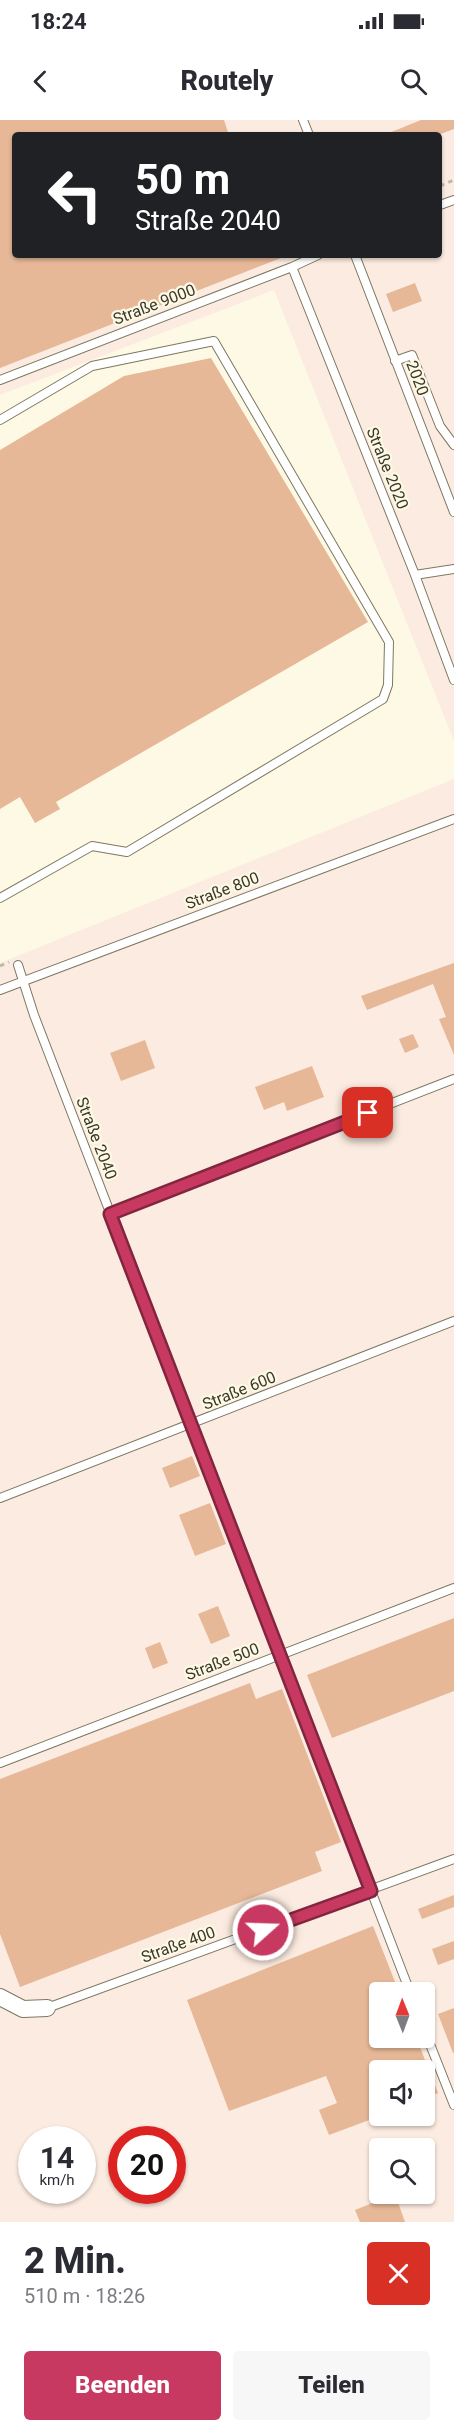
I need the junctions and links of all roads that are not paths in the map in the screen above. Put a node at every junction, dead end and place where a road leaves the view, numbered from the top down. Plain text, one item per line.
1 (312, 258) edge
2 (356, 258) edge
3 (292, 267) junction
4 (395, 361) junction
5 (0, 380) edge
6 (0, 420) edge
7 (454, 445) edge
8 (454, 512) edge
9 (454, 569) edge
10 (415, 575) junction
11 (454, 680) edge
12 (454, 819) edge
13 (0, 898) edge
14 (18, 964) dead end
15 (24, 981) junction
16 (0, 990) edge
17 (454, 1079) edge
18 (110, 1214) junction
19 (454, 1321) edge
20 (191, 1425) junction
21 (0, 1498) edge
22 (454, 1588) edge
23 (280, 1655) junction
24 (0, 1763) edge
25 (454, 1859) edge
26 (371, 1891) junction
27 (406, 1982) edge
28 (0, 1997) edge
29 (47, 2008) joint
30 (432, 2048) edge
31 (454, 2105) edge

1 - 3 lane, Straße 9000
2 - 4 lane, 2020
3 - 5 lane, Straße 9000
3 - 10 lane, Straße 2020
4 - 7 lane
4 - 8 lane, 2020
6 - 13 lane
9 - 10 lane
10 - 11 lane, Straße 2020
12 - 15 lane, Straße 800
14 - 15 lane, Straße 2040
15 - 16 lane, Straße 800
15 - 18 lane, Straße 2040
17 - 18 lane
18 - 20 lane, Straße 2040
19 - 20 lane, Straße 600
20 - 21 lane, Straße 600
20 - 23 lane, Straße 2040
22 - 23 lane, Straße 500
23 - 24 lane, Straße 500
23 - 26 lane, Straße 2040
25 - 26 lane, Straße 400
26 - 27 lane, Straße 2040
26 - 29 lane, Straße 400
28 - 29 street
30 - 31 lane

